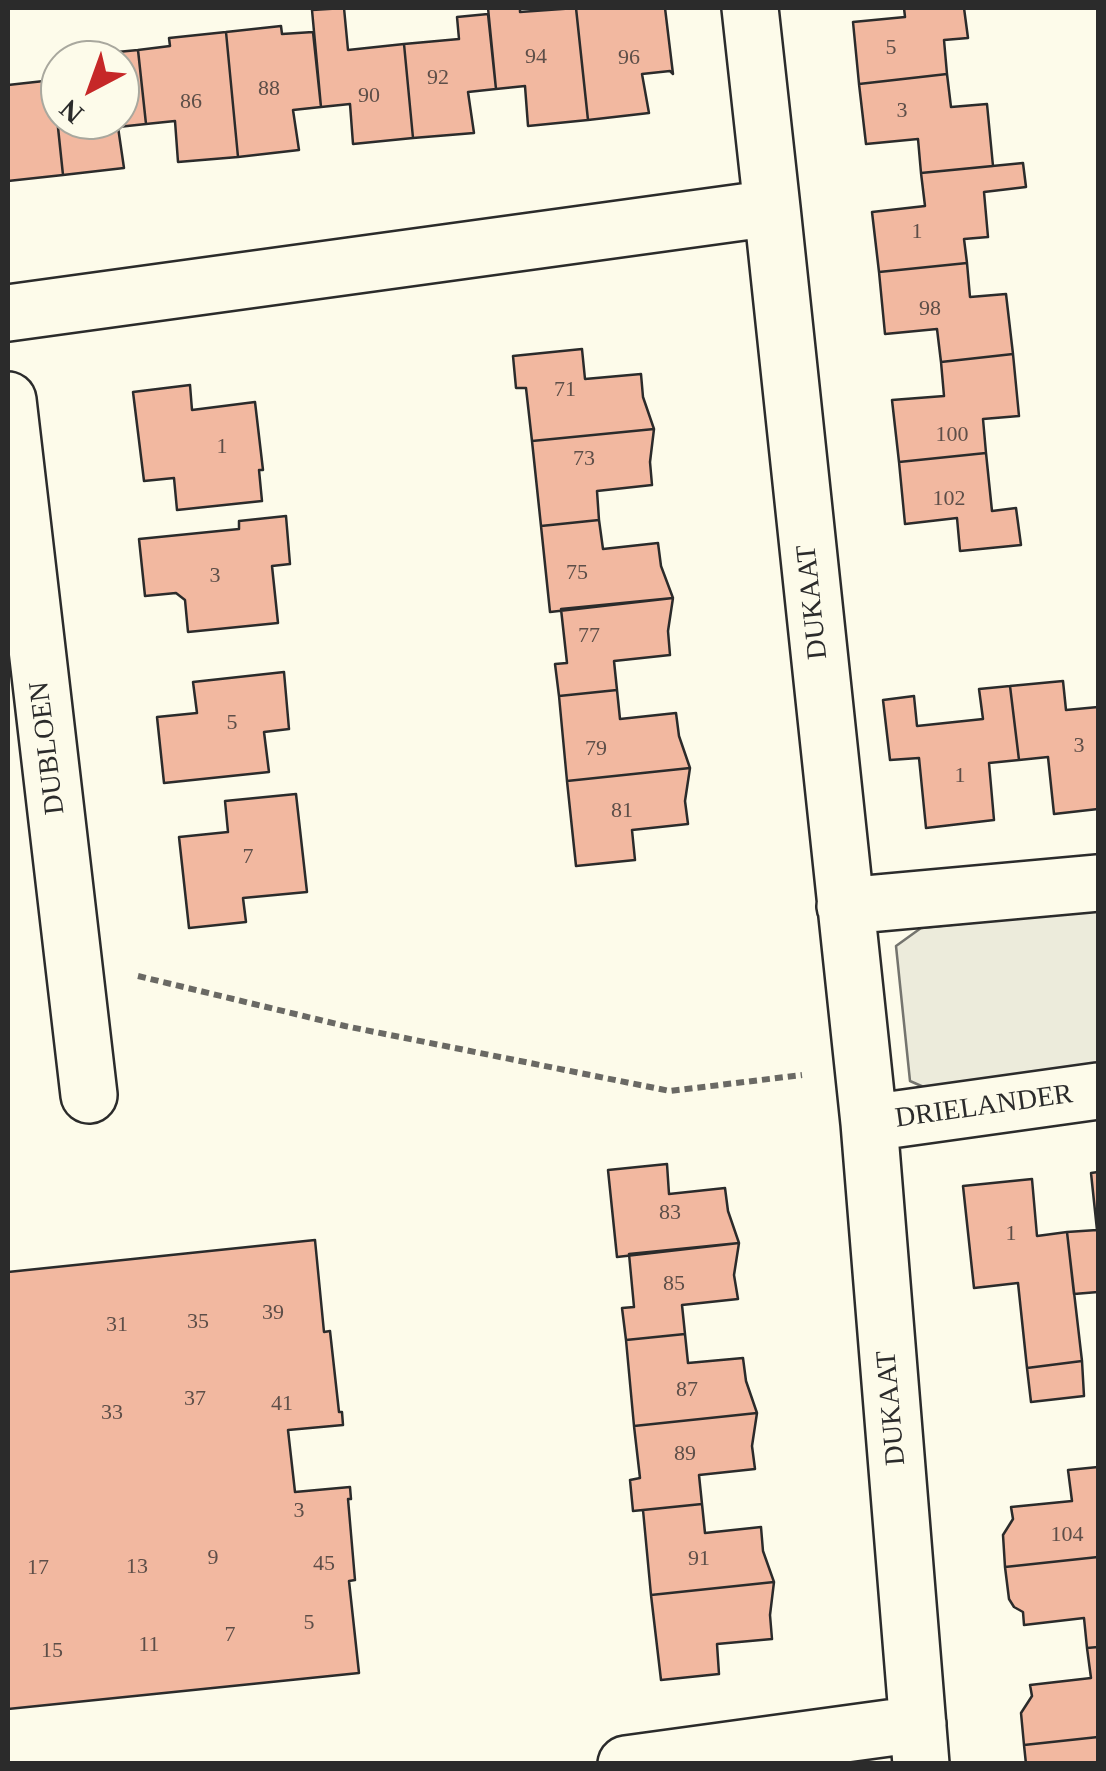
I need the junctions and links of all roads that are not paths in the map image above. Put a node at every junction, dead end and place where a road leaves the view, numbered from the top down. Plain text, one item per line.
1 (750, 8) edge
2 (772, 208) junction
3 (8, 313) edge
4 (8, 400) edge
5 (1098, 882) edge
6 (845, 906) junction
7 (1098, 1090) edge
8 (89, 1096) dead end
9 (869, 1123) junction
10 (919, 1744) edge
11 (626, 1764) edge

1 - 2 street, DUKAAT
2 - 3 street
2 - 6 street, DUKAAT
4 - 8 street, DUBLOEN
5 - 6 street
6 - 9 street, DUKAAT
7 - 9 street, DRIELANDER
9 - 10 street, DUKAAT
10 - 11 street

